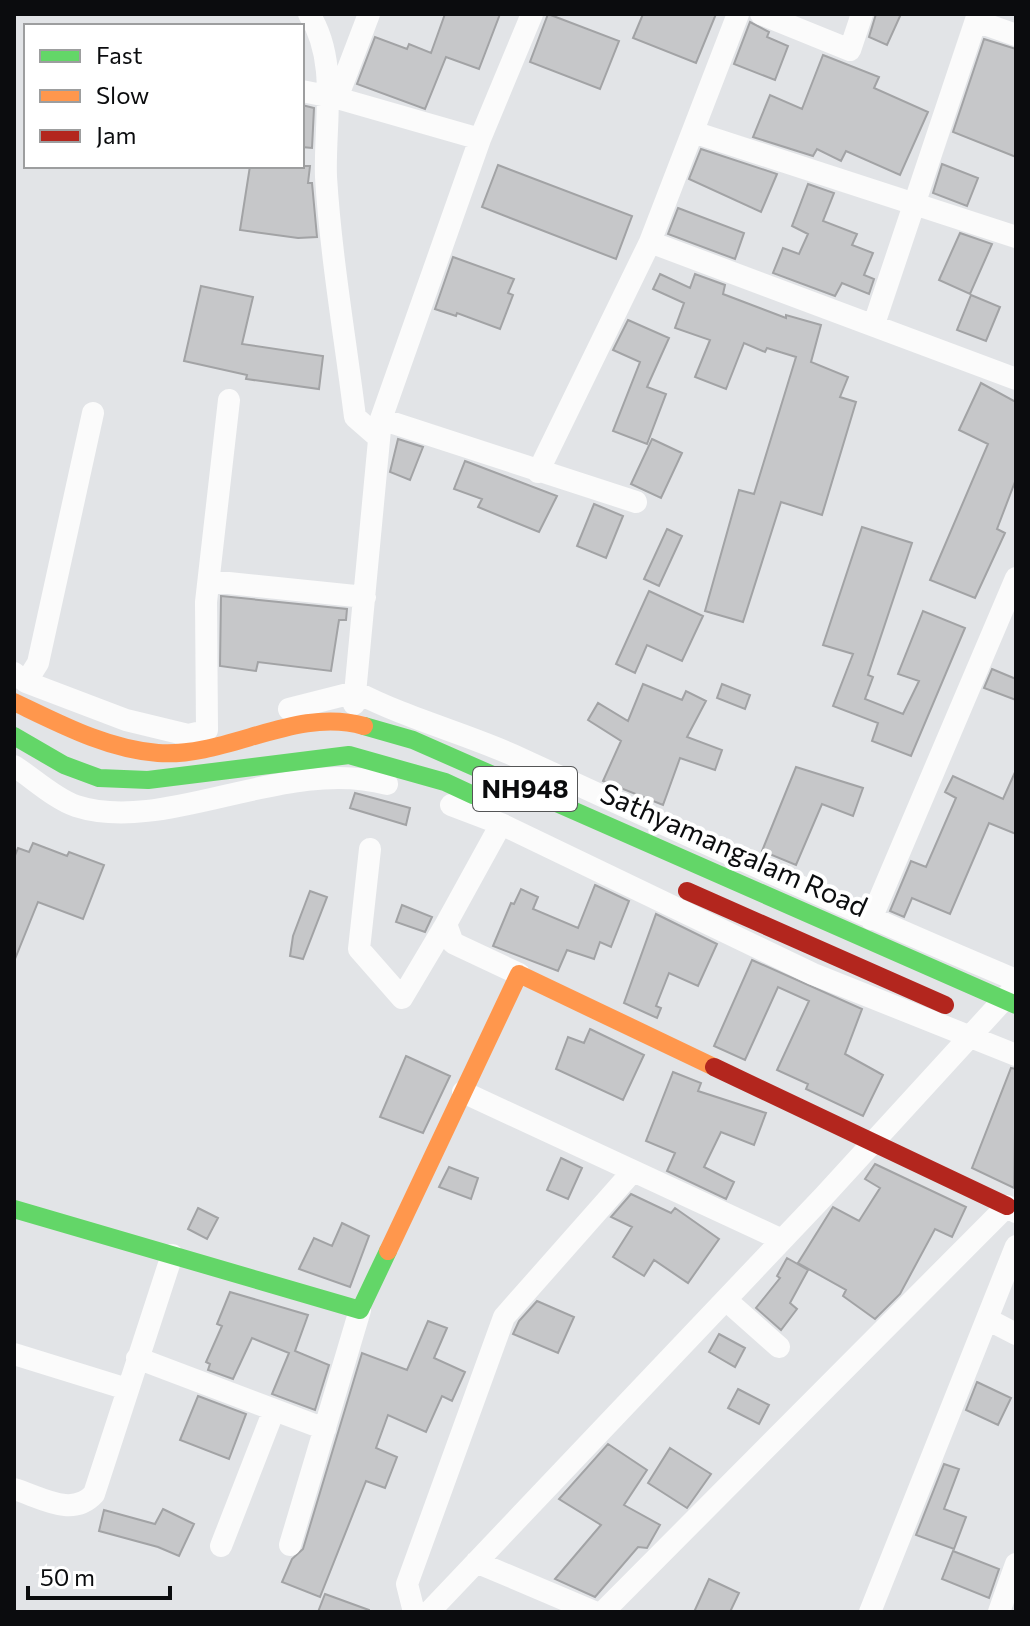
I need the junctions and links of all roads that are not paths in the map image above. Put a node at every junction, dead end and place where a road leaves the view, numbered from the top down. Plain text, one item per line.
1 (309, 14) edge
2 (369, 14) edge
3 (532, 14) edge
4 (738, 14) edge
5 (761, 14) edge
6 (862, 14) edge
7 (977, 18) edge
8 (1016, 35) edge
9 (304, 91) edge
10 (332, 97) junction
11 (693, 132) junction
12 (480, 139) junction
13 (915, 203) junction
14 (1016, 237) edge
15 (650, 242) junction
16 (874, 324) junction
17 (1016, 379) edge
18 (229, 400) dead end
19 (93, 413) dead end
20 (380, 429) junction
21 (538, 472) junction
22 (636, 502) dead end
23 (1016, 578) edge
24 (209, 581) junction
25 (365, 597) junction
26 (20, 678) edge
27 (356, 692) junction
28 (14, 702) edge
29 (351, 722) junction
30 (207, 730) junction
31 (14, 736) edge
32 (349, 755) junction
33 (14, 766) edge
34 (501, 824) junction
35 (370, 849) dead end
36 (871, 919) junction
37 (446, 924) junction
38 (519, 974) junction
39 (1016, 980) edge
40 (1012, 997) edge
41 (970, 1020) junction
42 (1005, 1030) dead end
43 (1016, 1055) edge
44 (463, 1092) junction
45 (874, 1140) junction
46 (633, 1171) junction
47 (14, 1209) edge
48 (1012, 1209) edge
49 (782, 1240) junction
50 (1016, 1246) edge
51 (172, 1255) junction
52 (726, 1300) junction
53 (360, 1310) junction
54 (987, 1319) junction
55 (1016, 1334) edge
56 (779, 1347) dead end
57 (14, 1354) edge
58 (137, 1358) junction
59 (127, 1389) junction
60 (274, 1410) junction
61 (325, 1429) junction
62 (14, 1489) edge
63 (290, 1545) dead end
64 (221, 1546) dead end
65 (476, 1562) junction
66 (1016, 1564) edge
67 (414, 1612) edge
68 (429, 1612) edge
69 (594, 1612) edge
70 (603, 1612) edge
71 (870, 1612) edge
72 (999, 1612) edge

1 - 10 street
2 - 10 street
3 - 12 street
4 - 11 street
5 - 6 street
7 - 8 street
7 - 13 street
9 - 10 street
10 - 12 street
10 - 20 street
11 - 13 street
11 - 15 street
12 - 20 street
13 - 14 street
13 - 16 street
15 - 16 street
15 - 21 street
16 - 17 street
18 - 24 street
19 - 26 street
20 - 21 street
20 - 25 street
21 - 22 street
23 - 36 street
24 - 25 street
24 - 30 street
25 - 27 street
26 - 30 street
27 - 29 street
27 - 30 street
27 - 36 street
28 - 29 main road, Sathyamangalam Road / NH948
29 - 32 street
29 - 40 main road, Sathyamangalam Road / NH948
31 - 32 main road, NH948
32 - 41 main road, NH948
33 - 34 street
34 - 37 street
34 - 41 street
35 - 37 street
36 - 39 street
37 - 38 street
38 - 44 main road
38 - 45 main road
40 - 41 street
41 - 42 main road, NH948
41 - 43 street
41 - 45 street
44 - 46 street
44 - 53 main road
45 - 48 main road
45 - 49 street
46 - 49 street
46 - 67 street
47 - 51 main road
48 - 70 street
49 - 52 street
50 - 54 street
51 - 53 main road
51 - 58 street
52 - 56 street
52 - 65 street
53 - 61 street
54 - 55 street
54 - 71 street
57 - 59 street
58 - 59 street
58 - 60 street
59 - 62 street
60 - 61 street
60 - 64 street
61 - 63 street
65 - 68 street
65 - 69 street
66 - 72 street

